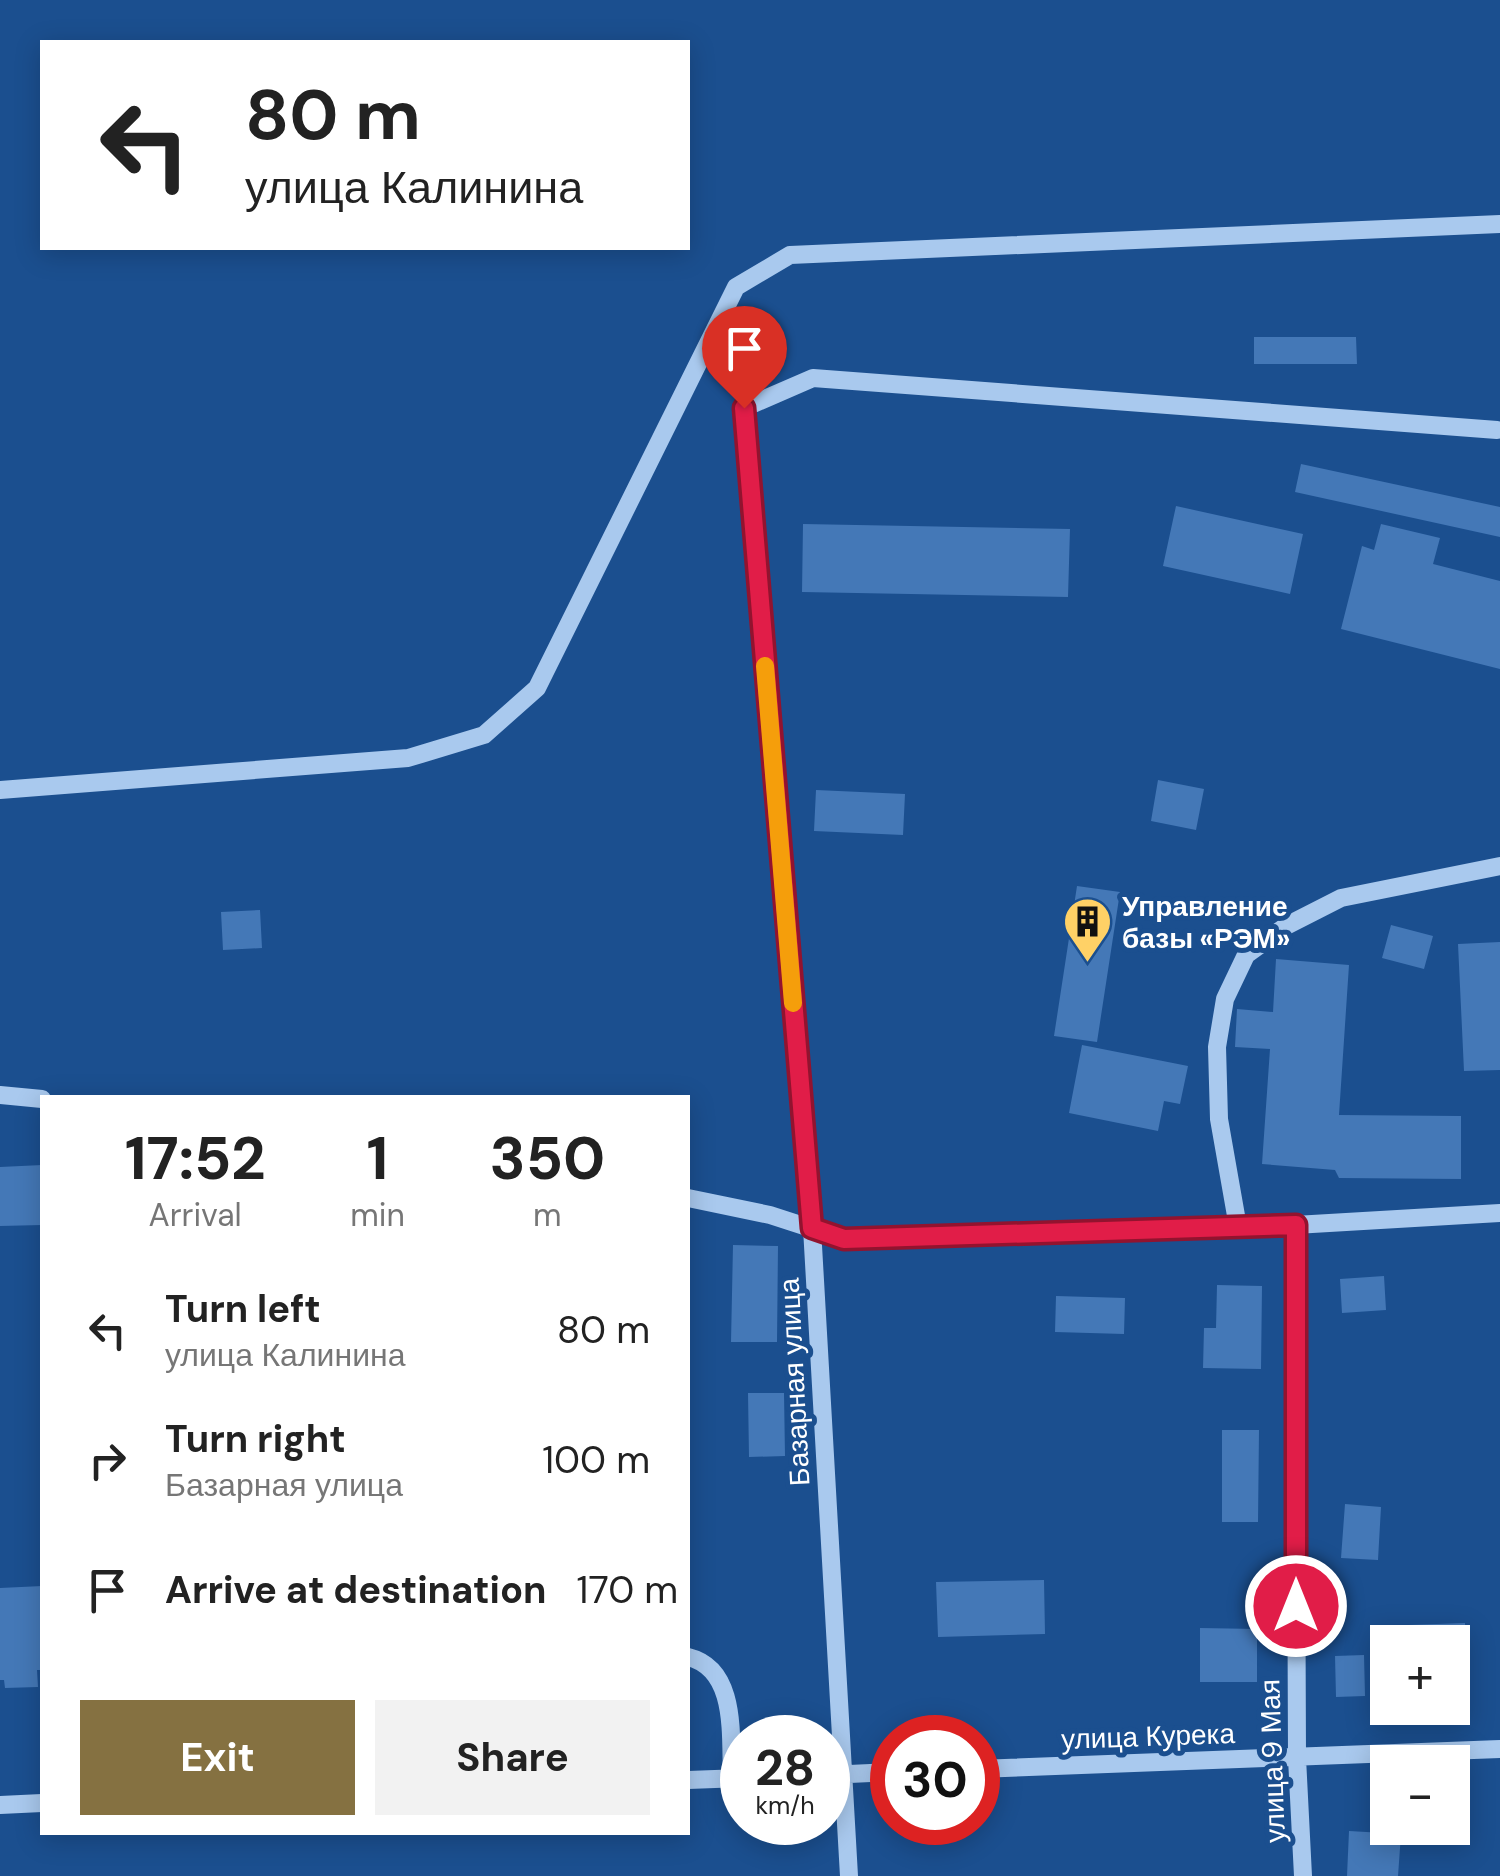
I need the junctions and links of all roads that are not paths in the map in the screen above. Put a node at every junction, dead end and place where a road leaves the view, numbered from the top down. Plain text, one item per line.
1 (1500, 224) edge
2 (1497, 430) dead end
3 (0, 790) edge
4 (1500, 866) edge
5 (0, 1096) edge
6 (40, 1099) edge
7 (690, 1198) edge
8 (1500, 1213) edge
9 (1296, 1225) junction
10 (1238, 1227) junction
11 (812, 1228) junction
12 (690, 1657) edge
13 (729, 1715) edge
14 (833, 1715) edge
15 (1500, 1749) edge
16 (1297, 1758) junction
17 (1000, 1768) edge
18 (720, 1779) edge
19 (690, 1780) edge
20 (40, 1804) edge
21 (0, 1805) edge
22 (845, 1845) edge
23 (849, 1876) edge
24 (1303, 1876) edge

1 - 3 street
2 - 11 street, Базарная улица
4 - 10 street
5 - 6 street
7 - 11 street
8 - 9 street
9 - 10 street
9 - 16 street, улица 9 Мая
10 - 11 street
11 - 14 street, Базарная улица
12 - 13 street
15 - 16 street, улица Курека
16 - 17 street, улица Курека
16 - 24 street, улица 9 Мая
18 - 19 street
20 - 21 street
22 - 23 street, Базарная улица

